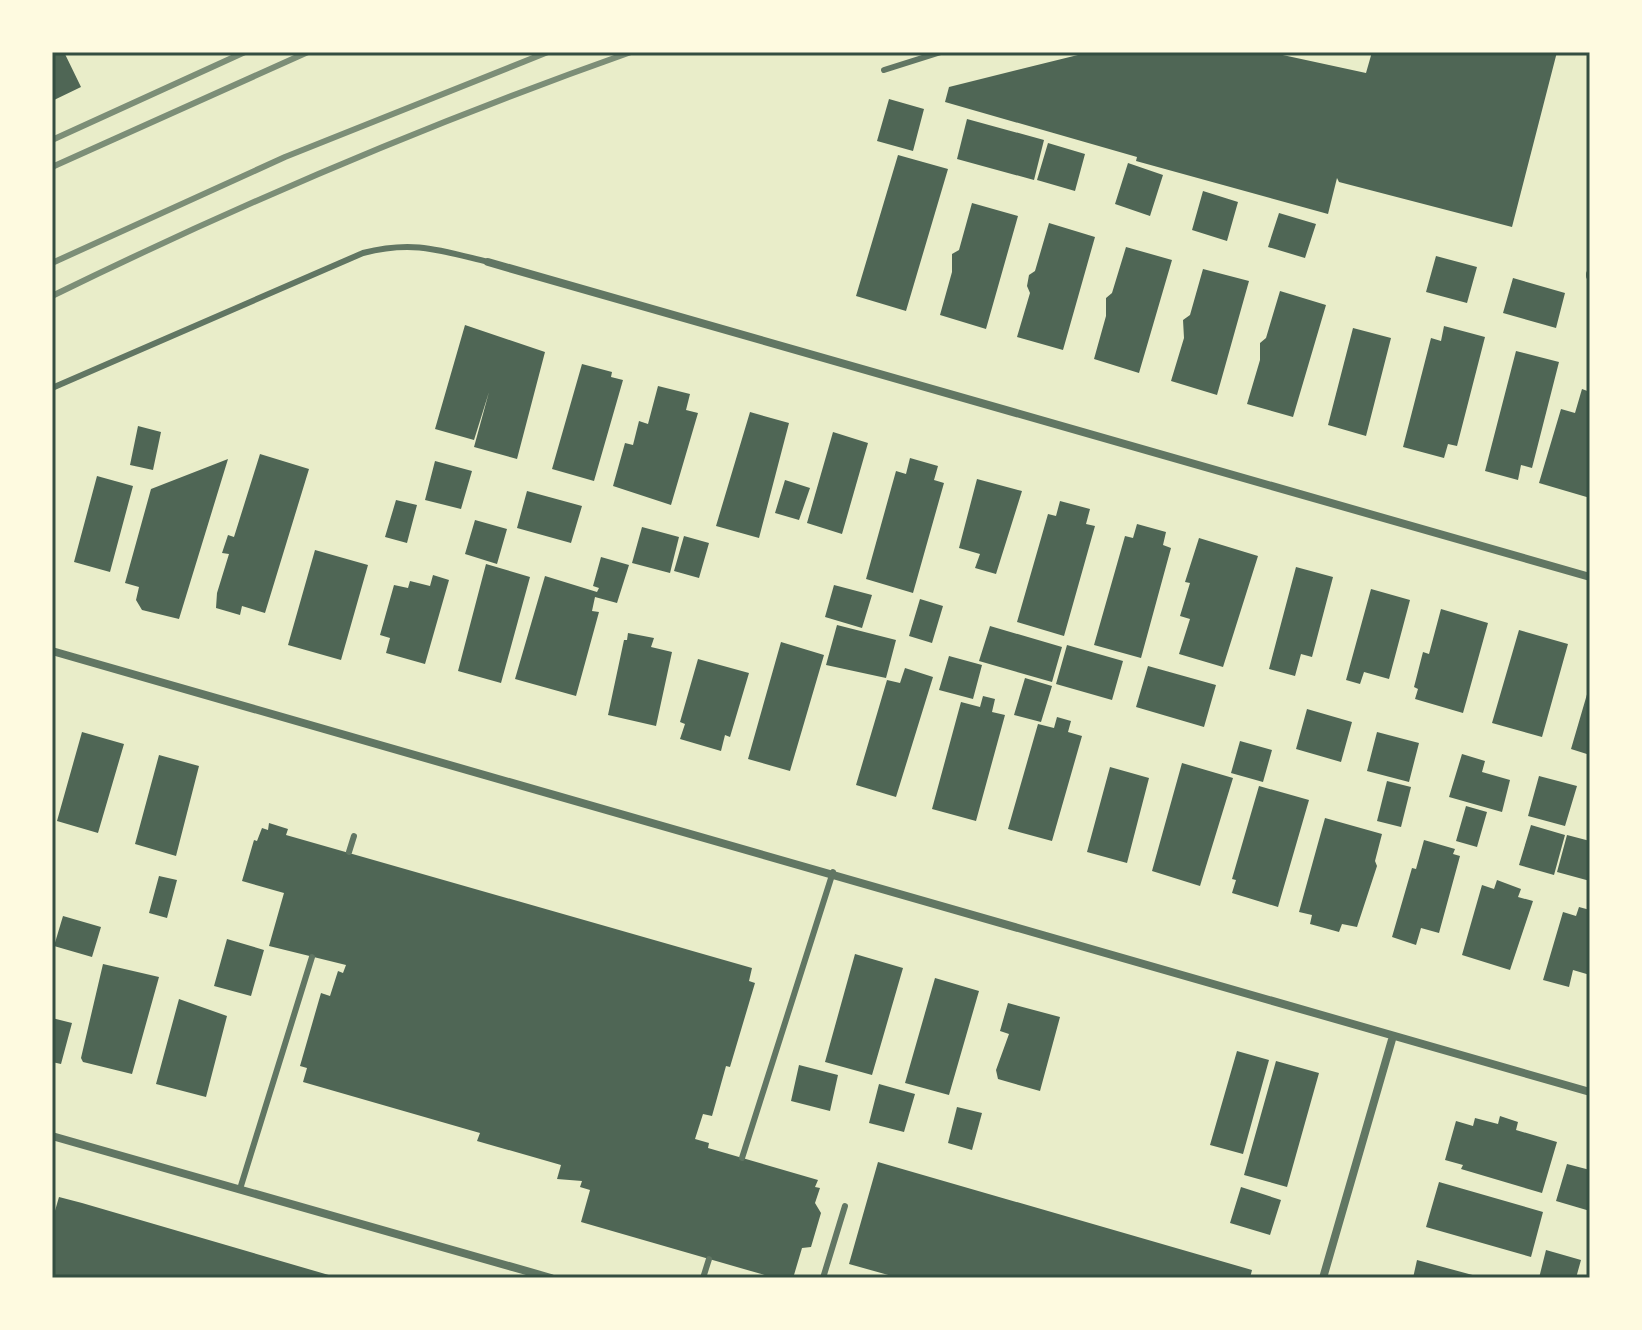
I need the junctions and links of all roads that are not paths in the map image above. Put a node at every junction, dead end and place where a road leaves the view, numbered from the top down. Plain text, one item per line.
1 (941, 52) edge
2 (884, 70) dead end
3 (488, 262) joint
4 (52, 388) edge
5 (1590, 577) edge
6 (52, 651) edge
7 (354, 836) dead end
8 (349, 852) dead end
9 (833, 872) junction
10 (312, 957) dead end
11 (1393, 1036) junction
12 (1590, 1092) edge
13 (52, 1136) edge
14 (742, 1158) dead end
15 (240, 1189) junction
16 (845, 1206) dead end
17 (709, 1259) dead end
18 (551, 1278) edge
19 (703, 1278) edge
20 (823, 1278) edge
21 (1323, 1278) edge

1 - 2 lane
3 - 4 lane
3 - 5 street
6 - 9 street
7 - 8 lane
9 - 11 street
9 - 14 lane
10 - 15 lane
11 - 12 street
11 - 21 street
13 - 15 street
15 - 18 street
16 - 20 lane
17 - 19 lane

